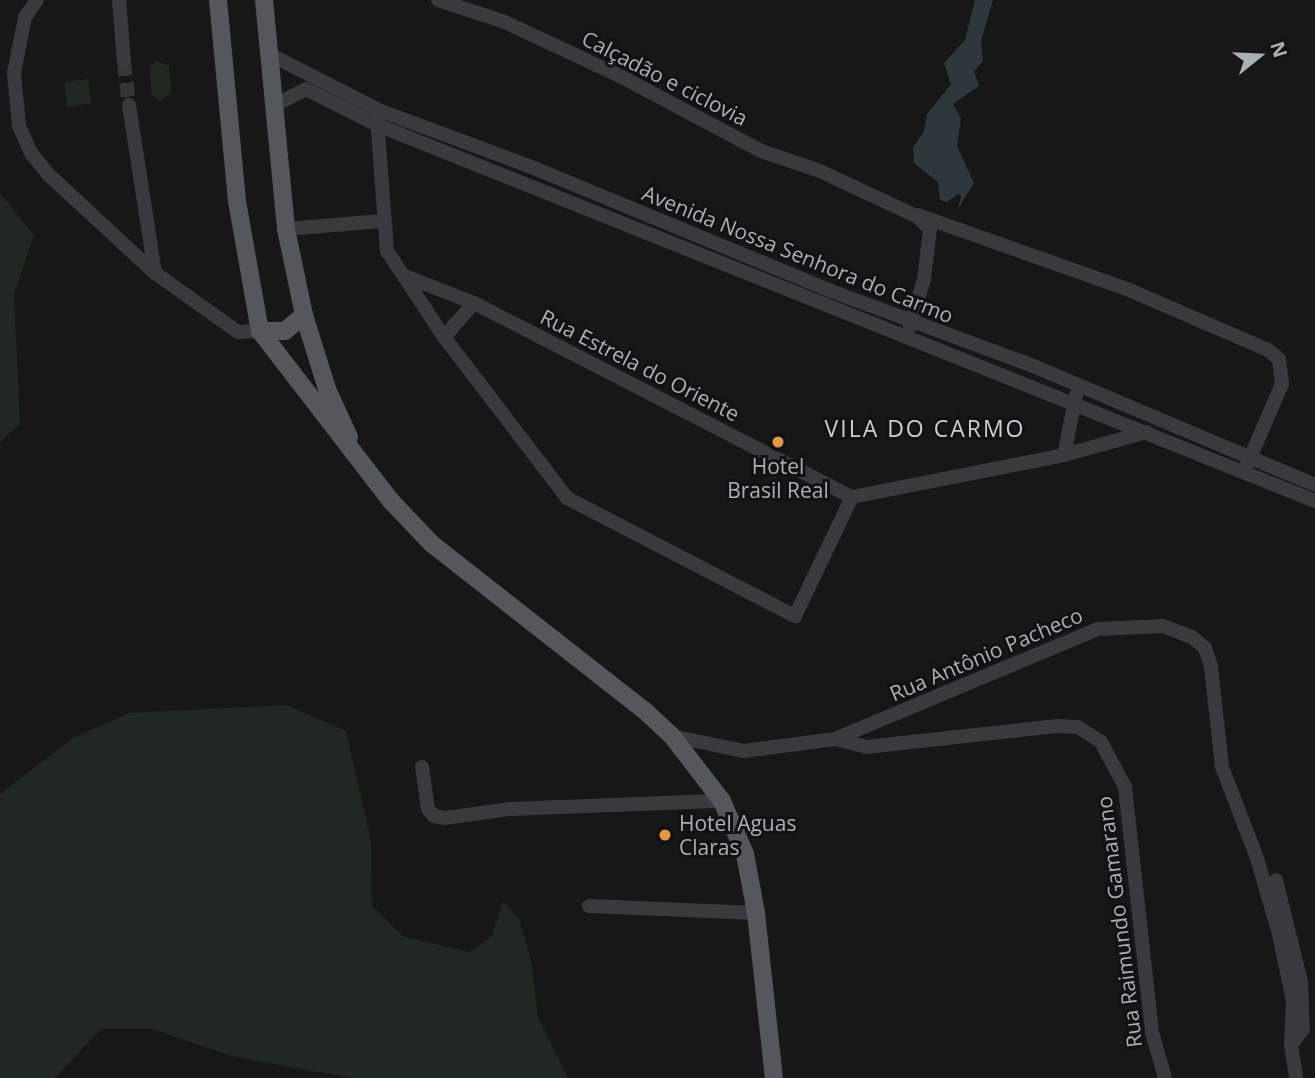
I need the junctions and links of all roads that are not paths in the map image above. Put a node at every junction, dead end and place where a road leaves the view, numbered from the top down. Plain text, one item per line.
1 (37, 0) edge
2 (119, 0) edge
3 (218, 0) edge
4 (264, 0) edge
5 (438, 0) edge
6 (269, 54) junction
7 (124, 62) tunnel mouth
8 (129, 105) tunnel mouth
9 (273, 106) junction
10 (378, 117) junction
11 (534, 168) junction
12 (530, 184) junction
13 (871, 198) junction
14 (621, 214) junction
15 (382, 221) junction
16 (286, 229) junction
17 (155, 273) junction
18 (405, 276) junction
19 (830, 298) junction
20 (474, 303) junction
21 (304, 316) junction
22 (912, 321) junction
23 (260, 331) junction
24 (444, 337) junction
25 (908, 339) junction
26 (976, 355) junction
27 (1079, 387) junction
28 (1072, 403) junction
29 (1153, 418) junction
30 (1146, 433) junction
31 (1064, 455) junction
32 (360, 460) junction
33 (1248, 460) junction
34 (1243, 475) junction
35 (1311, 491) edge
36 (852, 497) junction
37 (672, 736) junction
38 (835, 739) junction
39 (422, 767) dead end
40 (722, 801) junction
41 (1276, 880) dead end
42 (589, 906) dead end
43 (756, 912) junction
44 (1291, 1045) junction
45 (774, 1078) edge
46 (1165, 1078) edge
47 (1296, 1078) edge

1 - 17 street
2 - 7 street
3 - 23 main road
4 - 6 main road
5 - 13 street, Calçadão e ciclovia
6 - 9 main road
6 - 10 street, Avenida Nossa Senhora do Carmo
8 - 17 street
9 - 10 street, Avenida Nossa Senhora do Carmo
9 - 16 main road
10 - 11 street, Avenida Nossa Senhora do Carmo
10 - 12 street, Avenida Nossa Senhora do Carmo
10 - 15 street
11 - 12 street
11 - 14 street, Avenida Nossa Senhora do Carmo
12 - 14 street, Avenida Nossa Senhora do Carmo
13 - 22 street
13 - 33 street
14 - 19 street, Avenida Nossa Senhora do Carmo
15 - 16 street
15 - 18 street
16 - 21 main road
17 - 23 street
18 - 20 street, Rua Estrela do Oriente
18 - 24 street
19 - 22 street, Avenida Nossa Senhora do Carmo
19 - 25 street, Avenida Nossa Senhora do Carmo
20 - 24 street
20 - 36 street, Rua Estrela do Oriente
21 - 23 main road
21 - 32 main road
22 - 25 street
22 - 26 street, Avenida Nossa Senhora do Carmo
23 - 32 main road
24 - 36 street
25 - 26 street, Avenida Nossa Senhora do Carmo
26 - 27 street, Avenida Nossa Senhora do Carmo
26 - 28 street, Avenida Nossa Senhora do Carmo
27 - 28 street
27 - 29 street, Avenida Nossa Senhora do Carmo
28 - 30 street, Avenida Nossa Senhora do Carmo
28 - 31 street
29 - 30 street
29 - 33 street, Avenida Nossa Senhora do Carmo
30 - 31 street
30 - 34 street, Avenida Nossa Senhora do Carmo
31 - 36 street
32 - 37 main road
33 - 34 street
33 - 35 street, Avenida Nossa Senhora do Carmo
34 - 35 street, Avenida Nossa Senhora do Carmo
37 - 38 street, Rua Raimundo Gamarano
37 - 40 main road
38 - 44 street, Rua Antônio Pacheco
38 - 46 street, Rua Raimundo Gamarano
39 - 40 street
40 - 43 main road
41 - 44 street, Rua Antônio Pacheco
42 - 43 street
43 - 45 main road
44 - 47 street, Rua Antônio Pacheco

